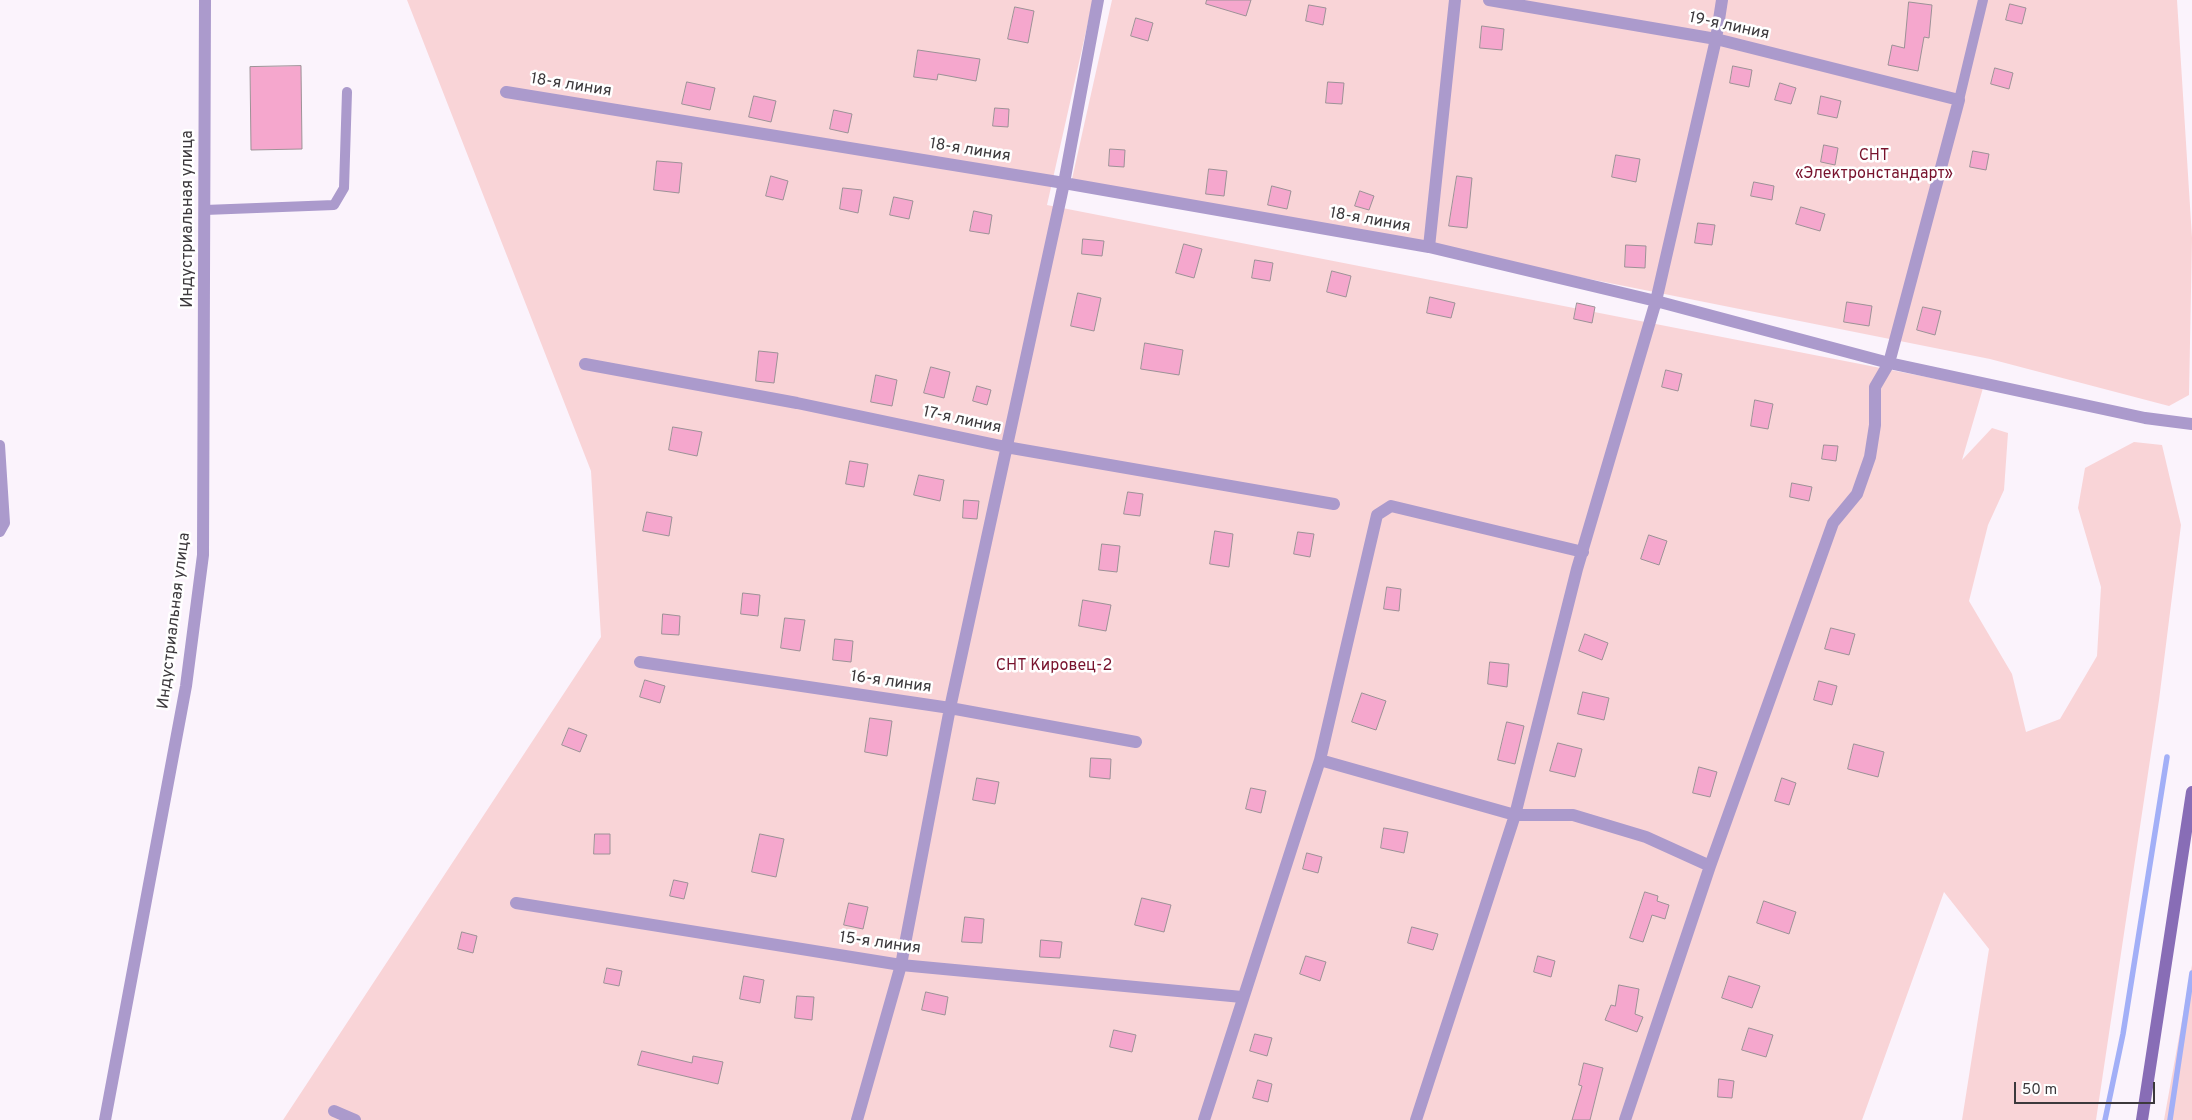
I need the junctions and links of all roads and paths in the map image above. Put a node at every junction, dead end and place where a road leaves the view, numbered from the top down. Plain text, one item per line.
1 (205, 0) edge
2 (1098, 0) edge
3 (1455, 0) edge
4 (1489, 0) edge
5 (1722, 0) edge
6 (1983, 0) edge
7 (1716, 39) junction
8 (348, 92) dead end
9 (506, 92) dead end
10 (1959, 100) junction
11 (1064, 183) junction
12 (205, 210) junction
13 (1428, 248) junction
14 (1656, 302) junction
15 (1890, 363) junction
16 (585, 364) dead end
17 (2192, 424) edge
18 (0, 446) edge
19 (1006, 447) junction
20 (1334, 504) dead end
21 (0, 532) edge
22 (1583, 552) junction
23 (640, 662) dead end
24 (950, 708) junction
25 (1136, 742) dead end
26 (1320, 760) junction
27 (2192, 792) edge
28 (1515, 815) junction
29 (1710, 866) junction
30 (516, 903) dead end
31 (901, 965) junction
32 (1242, 997) junction
33 (334, 1110) dead end
34 (105, 1120) edge
35 (355, 1120) edge
36 (857, 1120) edge
37 (1204, 1120) edge
38 (1416, 1120) edge
39 (1625, 1120) edge
40 (2142, 1120) edge

1 - 12 street, Индустриальная улица
2 - 11 street
3 - 13 street
4 - 7 street, 19-я линия
5 - 7 street
6 - 10 lane
7 - 10 street, 19-я линия
7 - 14 street
8 - 12 lane
9 - 11 street, 18-я линия
10 - 15 street
11 - 13 street, 18-я линия
11 - 19 street
12 - 34 street, Индустриальная улица
13 - 14 street, 18-я линия
14 - 15 street, 18-я линия
14 - 22 street
15 - 17 street, 18-я линия
15 - 29 street
16 - 19 street, 17-я линия
18 - 21 lane
19 - 20 street, 17-я линия
19 - 24 street
22 - 26 street
22 - 28 street
23 - 24 street, 16-я линия
24 - 25 street, 16-я линия
24 - 31 street
26 - 28 street
26 - 32 street
27 - 40 main road
28 - 29 street
28 - 38 street
29 - 39 street
30 - 31 street, 15-я линия
31 - 32 street, 15-я линия
31 - 36 street
32 - 37 street
33 - 35 street

